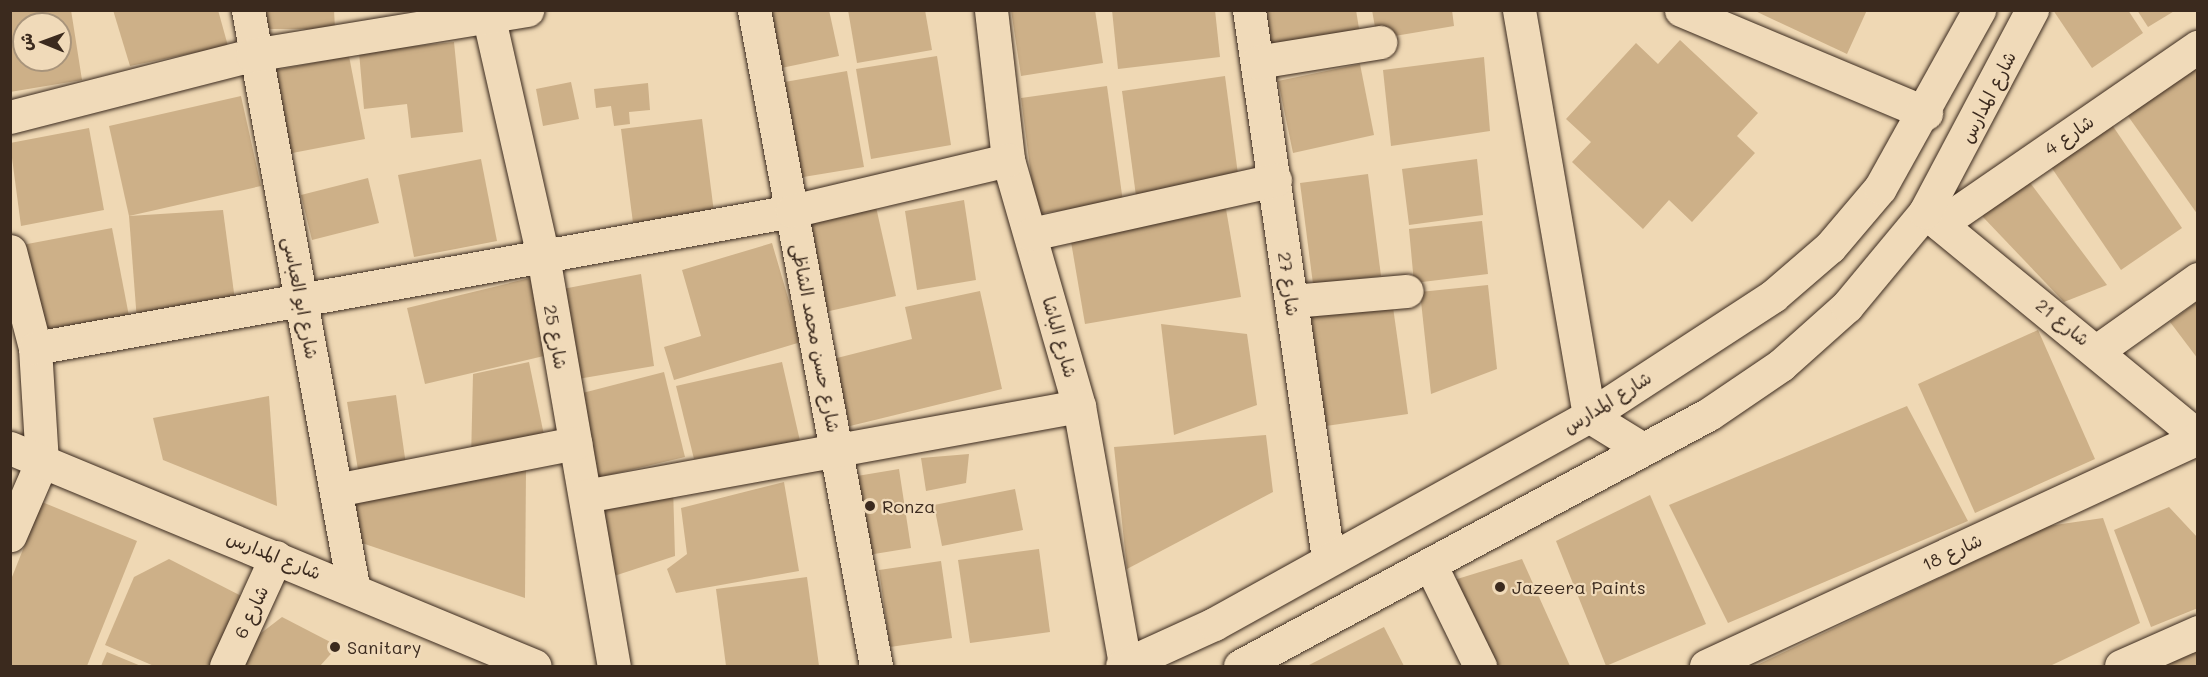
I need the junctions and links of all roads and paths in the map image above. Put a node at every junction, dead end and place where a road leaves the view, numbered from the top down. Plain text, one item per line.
1 (248, 10) edge
2 (527, 10) edge
3 (754, 10) edge
4 (991, 10) edge
5 (1250, 10) edge
6 (1519, 10) edge
7 (1681, 10) edge
8 (1979, 10) edge
9 (2032, 10) edge
10 (488, 14) edge
11 (1380, 42) dead end
12 (2198, 46) edge
13 (252, 55) junction
14 (1257, 62) junction
15 (1926, 113) junction
16 (10, 117) edge
17 (1008, 160) junction
18 (1275, 180) junction
19 (792, 210) junction
20 (1932, 218) junction
21 (1030, 234) junction
22 (10, 251) edge
23 (543, 256) junction
24 (2198, 279) edge
25 (1407, 291) dead end
26 (301, 297) junction
27 (1292, 301) junction
28 (35, 348) junction
29 (2098, 350) junction
30 (1079, 406) junction
31 (1589, 416) junction
32 (2198, 437) edge
33 (575, 443) junction
34 (10, 448) edge
35 (1641, 448) junction
36 (837, 450) junction
37 (42, 461) junction
38 (336, 490) junction
39 (585, 496) junction
40 (10, 535) edge
41 (276, 557) junction
42 (1328, 558) junction
43 (1430, 564) junction
44 (353, 586) junction
45 (2198, 632) edge
46 (490, 659) edge
47 (225, 666) edge
48 (535, 666) edge
49 (614, 666) edge
50 (876, 666) edge
51 (1124, 666) edge
52 (1240, 666) edge
53 (1480, 666) edge
54 (1706, 666) edge
55 (2121, 666) edge

1 - 13 street, شارع ابو العباسى
2 - 10 street
3 - 19 street, شارع حسن محمد الشاظى
4 - 17 street, شارع الباشا
5 - 14 street, شارع 27
6 - 31 street
7 - 15 street
8 - 15 street, شارع المدارس
9 - 20 street, شارع المدارس
10 - 13 street
10 - 23 street, شارع 25
11 - 14 street
12 - 20 street, شارع 4
13 - 16 street
13 - 26 street, شارع ابو العباسى
14 - 18 street, شارع 27
15 - 31 street, شارع المدارس
17 - 19 street
17 - 21 street, شارع الباشا
18 - 21 street
18 - 27 street, شارع 27
19 - 23 street
19 - 36 street, شارع حسن محمد الشاظى
20 - 29 street, شارع 21
20 - 35 street, شارع المدارس
21 - 30 street, شارع الباشا
22 - 28 street
23 - 26 street
23 - 33 street, شارع 25
24 - 29 street
25 - 27 street
26 - 28 street
26 - 38 street, شارع ابو العباسى
27 - 42 street, شارع 27
28 - 37 street
29 - 32 street, شارع 21
30 - 36 street
30 - 51 street, شارع الباشا
31 - 35 street
31 - 42 street, شارع المدارس
32 - 54 street, شارع 18
33 - 38 street
33 - 39 street, شارع 25
34 - 37 street, شارع المدارس
35 - 43 street, شارع المدارس
36 - 39 street
36 - 50 street, شارع حسن محمد الشاظى
37 - 40 street
37 - 41 street, شارع المدارس
38 - 44 street, شارع ابو العباسى
39 - 49 street, شارع 25
41 - 44 street, شارع المدارس
41 - 47 street, شارع 6
42 - 51 street, شارع المدارس
43 - 52 street, شارع المدارس
43 - 53 street
44 - 46 street, شارع المدارس
45 - 55 street
46 - 48 street, شارع المدارس

